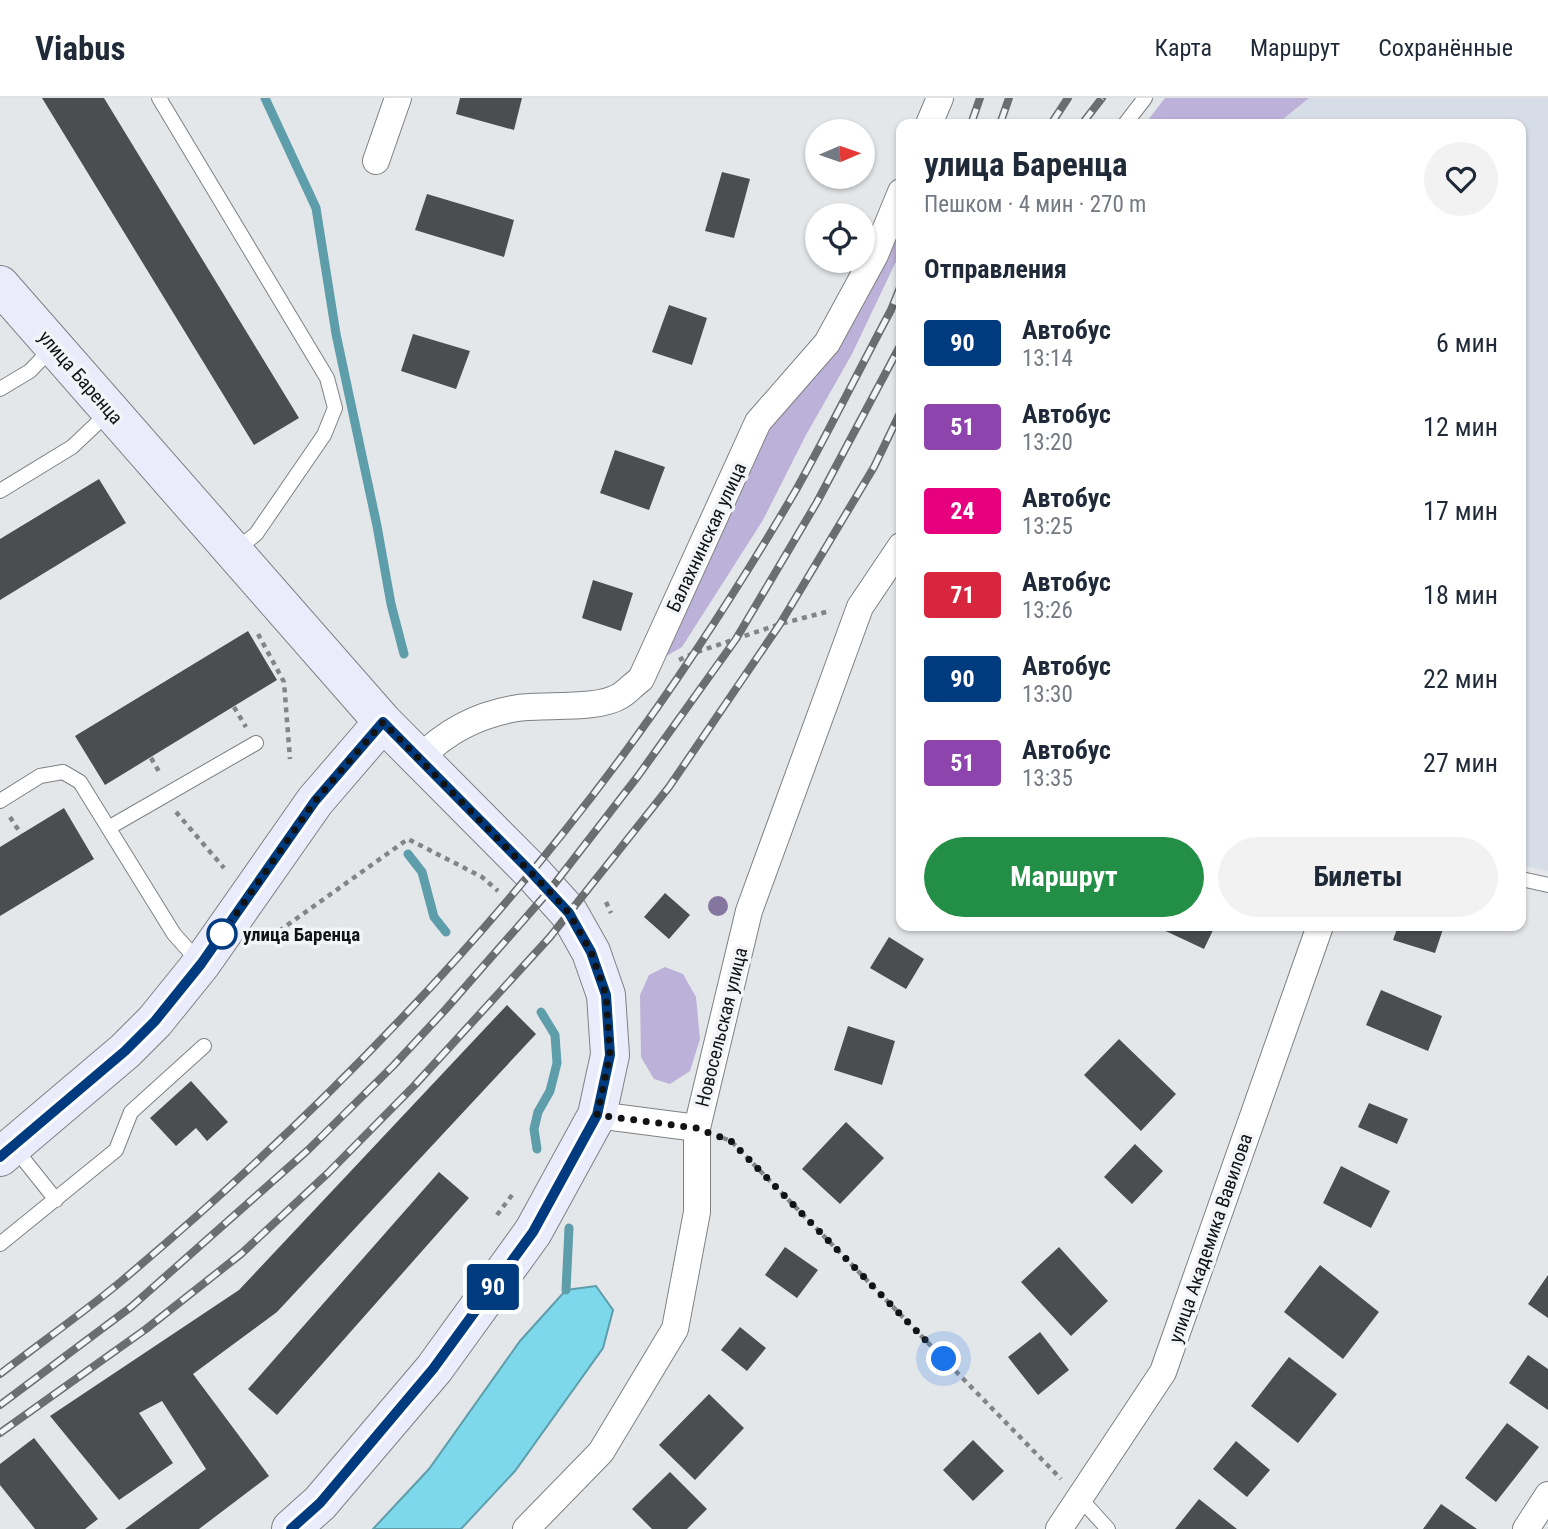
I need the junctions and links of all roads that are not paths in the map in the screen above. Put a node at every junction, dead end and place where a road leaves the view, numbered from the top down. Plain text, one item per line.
1 (159, 98) edge
2 (398, 98) edge
3 (940, 98) edge
4 (1146, 98) edge
5 (931, 119) edge
6 (1129, 119) edge
7 (376, 161) dead end
8 (896, 204) edge
9 (0, 285) edge
10 (54, 346) junction
11 (0, 389) edge
12 (111, 410) junction
13 (0, 491) edge
14 (235, 551) junction
15 (896, 553) edge
16 (383, 722) junction
17 (256, 743) dead end
18 (419, 759) junction
19 (0, 801) edge
20 (110, 827) junction
21 (1526, 880) edge
22 (1548, 885) edge
23 (1318, 931) edge
24 (201, 964) junction
25 (204, 1046) dead end
26 (597, 1115) junction
27 (696, 1128) junction
28 (6, 1151) edge
29 (56, 1199) junction
30 (0, 1244) edge
31 (1548, 1494) edge
32 (1079, 1497) junction
33 (291, 1529) edge
34 (526, 1529) edge
35 (1059, 1529) edge
36 (1108, 1529) edge
37 (1526, 1529) edge

1 - 14 lane
2 - 7 street
3 - 5 street
4 - 6 lane
8 - 18 street, Балахнинская улица
9 - 10 street, улица Баренца
10 - 11 lane
10 - 12 street, улица Баренца
12 - 13 lane
12 - 14 street, улица Баренца
14 - 16 street, улица Баренца
15 - 27 street, Новосельская улица
16 - 18 street, улица Баренца
16 - 24 street
17 - 20 lane
18 - 26 street, улица Баренца
19 - 20 lane
20 - 24 lane
21 - 22 lane
23 - 32 street, улица Академика Вавилова
24 - 28 street
25 - 29 lane
26 - 27 street
26 - 33 street, улица Баренца
27 - 34 street, Новосельская улица
28 - 29 lane
29 - 30 lane
31 - 37 street
32 - 35 street, улица Академика Вавилова
32 - 36 lane

